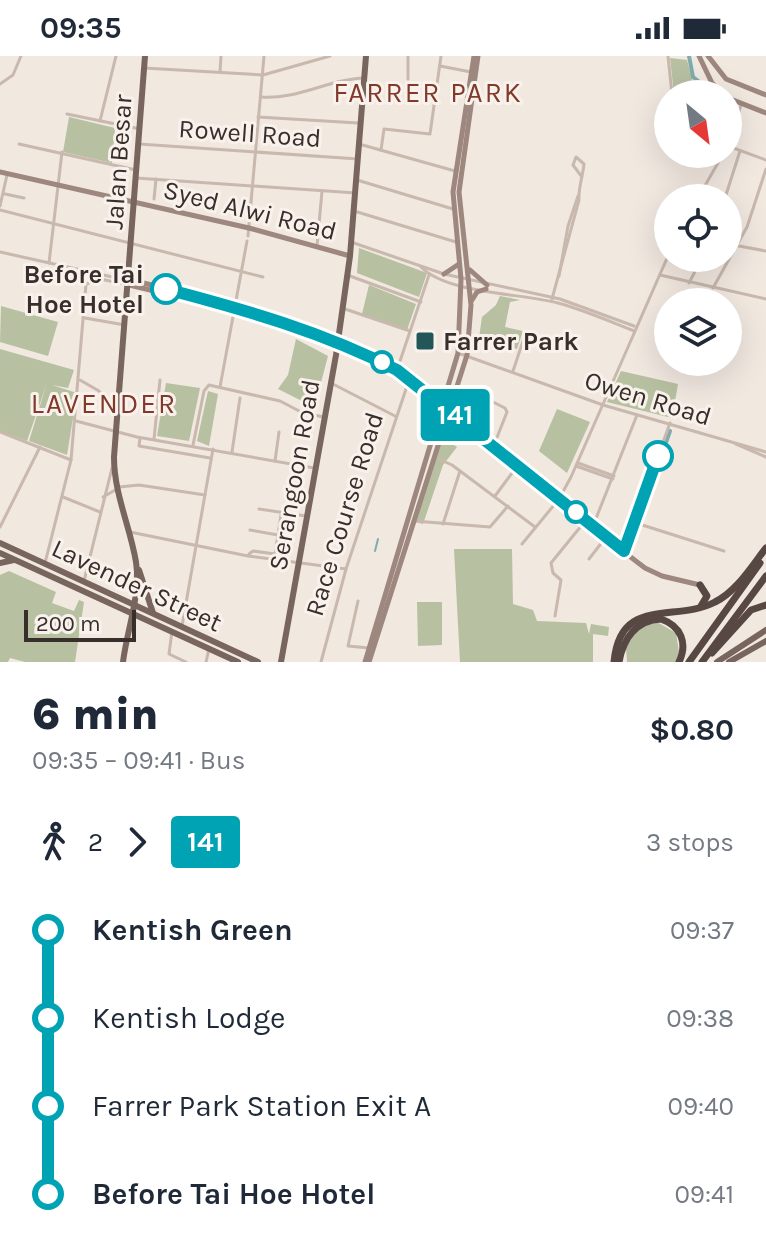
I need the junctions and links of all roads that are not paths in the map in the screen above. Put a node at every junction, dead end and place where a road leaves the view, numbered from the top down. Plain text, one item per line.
1 (21, 56) edge
2 (116, 56) edge
3 (145, 56) edge
4 (264, 56) edge
5 (330, 56) edge
6 (366, 56) edge
7 (408, 56) edge
8 (441, 56) edge
9 (668, 56) edge
10 (699, 56) edge
11 (708, 56) edge
12 (221, 57) edge
13 (478, 57) edge
14 (440, 66) junction
15 (144, 68) junction
16 (218, 72) junction
17 (474, 73) junction
18 (263, 75) junction
19 (720, 75) junction
20 (365, 78) junction
21 (408, 79) dead end
22 (671, 80) edge
23 (710, 80) edge
24 (714, 80) edge
25 (0, 84) edge
26 (766, 95) edge
27 (261, 97) junction
28 (742, 105) edge
29 (766, 113) edge
30 (67, 114) dead end
31 (258, 117) junction
32 (100, 121) junction
33 (361, 123) junction
34 (140, 129) junction
35 (19, 144) dead end
36 (139, 144) junction
37 (359, 144) junction
38 (381, 150) junction
39 (62, 152) junction
40 (255, 152) junction
41 (742, 152) edge
42 (358, 159) junction
43 (766, 160) edge
44 (766, 169) edge
45 (455, 171) junction
46 (0, 172) edge
47 (136, 174) junction
48 (8, 175) junction
49 (582, 177) dead end
50 (156, 179) junction
51 (357, 180) junction
52 (55, 185) junction
53 (252, 186) junction
54 (322, 191) junction
55 (3, 193) junction
56 (356, 193) junction
57 (24, 198) dead end
58 (154, 199) dead end
59 (135, 202) junction
60 (0, 208) edge
61 (453, 209) junction
62 (354, 211) junction
63 (51, 225) junction
64 (249, 228) junction
65 (742, 233) edge
66 (132, 242) junction
67 (351, 242) junction
68 (456, 242) junction
69 (317, 246) junction
70 (742, 247) edge
71 (766, 251) edge
72 (0, 252) edge
73 (350, 256) junction
74 (49, 263) junction
75 (462, 263) junction
76 (421, 267) junction
77 (79, 269) junction
78 (242, 271) junction
79 (661, 272) edge
80 (695, 272) edge
81 (722, 272) edge
82 (444, 274) junction
83 (347, 275) junction
84 (429, 275) junction
85 (660, 275) junction
86 (263, 277) dead end
87 (461, 282) junction
88 (129, 283) junction
89 (689, 283) junction
90 (86, 284) junction
91 (469, 284) junction
92 (487, 287) junction
93 (713, 288) joint
94 (742, 294) edge
95 (766, 299) edge
96 (552, 300) junction
97 (421, 302) junction
98 (471, 305) junction
99 (342, 307) junction
100 (234, 308) junction
101 (85, 318) junction
102 (125, 325) junction
103 (634, 329) junction
104 (410, 331) junction
105 (545, 339) dead end
106 (338, 344) junction
107 (458, 353) junction
108 (467, 355) junction
109 (513, 371) junction
110 (396, 373) junction
111 (80, 380) junction
112 (160, 380) dead end
113 (408, 382) junction
114 (331, 383) junction
115 (220, 387) junction
116 (240, 398) dead end
117 (603, 405) junction
118 (450, 412) junction
119 (637, 415) junction
120 (395, 416) junction
121 (324, 417) junction
122 (117, 419) junction
123 (76, 421) junction
124 (670, 423) junction
125 (0, 432) edge
126 (279, 432) dead end
127 (116, 433) junction
128 (140, 438) junction
129 (154, 439) junction
130 (193, 445) junction
131 (494, 445) junction
132 (40, 447) junction
133 (213, 449) junction
134 (232, 452) junction
135 (766, 454) edge
136 (434, 456) junction
137 (212, 458) junction
138 (71, 460) junction
139 (275, 461) junction
140 (114, 462) junction
141 (577, 464) junction
142 (518, 465) junction
143 (314, 468) junction
144 (460, 471) junction
145 (614, 477) junction
146 (117, 489) junction
147 (205, 495) junction
148 (62, 496) junction
149 (495, 496) junction
150 (103, 497) junction
151 (559, 499) junction
152 (508, 506) junction
153 (259, 509) dead end
154 (100, 512) junction
155 (281, 513) junction
156 (306, 516) junction
157 (586, 520) junction
158 (412, 521) junction
159 (639, 524) junction
160 (443, 525) junction
161 (593, 526) junction
162 (0, 527) edge
163 (535, 527) junction
164 (250, 530) dead end
165 (129, 532) junction
166 (278, 535) junction
167 (606, 537) junction
168 (522, 544) dead end
169 (195, 545) junction
170 (1, 548) edge
171 (766, 548) edge
172 (624, 551) junction
173 (724, 551) dead end
174 (277, 555) junction
175 (766, 555) edge
176 (589, 559) dead end
177 (14, 560) junction
178 (299, 560) junction
179 (0, 563) edge
180 (136, 563) junction
181 (44, 564) junction
182 (346, 569) junction
183 (766, 576) edge
184 (84, 581) junction
185 (700, 585) joint
186 (358, 601) dead end
187 (134, 603) junction
188 (766, 605) edge
189 (695, 609) junction
190 (153, 612) junction
191 (131, 614) junction
192 (555, 616) dead end
193 (156, 624) junction
194 (182, 627) junction
195 (766, 630) edge
196 (172, 631) junction
197 (766, 641) edge
198 (369, 648) junction
199 (209, 649) junction
200 (703, 661) edge
201 (123, 662) edge
202 (186, 662) edge
203 (206, 662) edge
204 (238, 662) edge
205 (258, 662) edge
206 (281, 662) edge
207 (321, 662) edge
208 (367, 662) edge
209 (619, 662) edge
210 (679, 662) edge
211 (689, 662) edge
212 (717, 662) edge
213 (729, 662) edge

1 - 25 street
2 - 32 street
3 - 15 main road, Jalan Besar
4 - 18 street
5 - 18 street
6 - 20 main road, Serangoon Road
7 - 21 street
8 - 14 street
9 - 22 street
10 - 23 street
11 - 19 street
12 - 16 street
13 - 17 street
14 - 17 street
14 - 38 street
15 - 16 street
15 - 34 main road, Jalan Besar
16 - 18 street
17 - 45 street
17 - 75 street
18 - 27 street
19 - 24 street
19 - 26 street
20 - 27 street
20 - 33 main road, Serangoon Road
27 - 31 street
28 - 29 street
30 - 32 street
31 - 33 street
31 - 40 street
32 - 34 street
33 - 37 main road, Serangoon Road
34 - 36 main road, Jalan Besar
35 - 39 street
36 - 40 street, Rowell Road
36 - 47 main road, Jalan Besar
37 - 38 street
37 - 42 main road, Serangoon Road
38 - 45 street
39 - 47 street
39 - 52 street
40 - 42 street, Rowell Road
40 - 53 street
41 - 43 street
42 - 51 main road, Serangoon Road
44 - 65 street
45 - 61 street
46 - 48 street, Syed Alwi Road
47 - 50 street
47 - 59 main road, Jalan Besar
48 - 52 street, Syed Alwi Road
48 - 55 street
49 - 96 street
50 - 53 street
50 - 58 street
51 - 56 main road, Serangoon Road
51 - 61 street
52 - 59 street, Syed Alwi Road
52 - 63 street
53 - 54 street
53 - 64 street
54 - 56 street
54 - 69 street
55 - 57 street
55 - 60 street
56 - 62 main road, Serangoon Road
59 - 64 street, Syed Alwi Road
59 - 66 main road, Jalan Besar
60 - 63 street
61 - 68 street
62 - 67 main road, Serangoon Road
62 - 68 street
63 - 66 street
63 - 74 street
64 - 69 street, Syed Alwi Road
64 - 78 street
66 - 78 street
66 - 88 main road, Jalan Besar
67 - 73 main road, Serangoon Road
67 - 76 street
68 - 75 street
69 - 73 street, Syed Alwi Road
70 - 71 street
72 - 74 street
73 - 83 main road, Serangoon Road
74 - 77 street
75 - 82 street
75 - 87 street
75 - 91 street
75 - 92 street
76 - 82 street
76 - 84 street
77 - 88 street
77 - 90 street
78 - 86 street
78 - 100 street
79 - 85 street
80 - 89 street
81 - 93 street
82 - 87 street
83 - 97 street
83 - 99 main road, Serangoon Road
84 - 87 street
84 - 97 street
85 - 89 street
85 - 103 street
87 - 91 street
87 - 107 street
88 - 90 street
88 - 100 street
88 - 102 main road, Jalan Besar
89 - 93 street
90 - 101 street
91 - 92 street
91 - 98 street
92 - 96 street
92 - 98 street
94 - 95 street
96 - 103 street
97 - 104 street
98 - 108 street
99 - 104 street
99 - 106 main road, Serangoon Road
100 - 106 street
100 - 115 street
101 - 102 street
101 - 111 street
102 - 122 main road, Jalan Besar
103 - 117 street
104 - 110 street
105 - 109 street
106 - 110 street
106 - 114 main road, Serangoon Road
107 - 108 street, Owen Road
107 - 118 street
108 - 109 street, Owen Road
108 - 118 street
109 - 117 street, Owen Road
110 - 113 street
111 - 122 street
111 - 123 street
112 - 129 street
113 - 118 street
113 - 120 street, Race Course Road
114 - 120 street
114 - 121 main road, Serangoon Road
115 - 121 street
115 - 130 street
116 - 134 street
117 - 119 street, Owen Road
117 - 141 street
118 - 131 street
118 - 131 street
118 - 136 street
118 - 198 street
119 - 124 street, Owen Road
119 - 145 street
120 - 182 street, Race Course Road
121 - 143 main road, Serangoon Road
122 - 127 main road, Jalan Besar
123 - 127 street
123 - 138 street
124 - 135 street, Owen Road
124 - 159 street
125 - 132 street
126 - 139 street
127 - 128 street
127 - 140 main road, Jalan Besar
128 - 129 street
128 - 137 street
129 - 130 street
130 - 133 street
131 - 142 street
132 - 138 street
132 - 162 street
133 - 134 street
133 - 137 street
134 - 139 street
136 - 144 street
136 - 158 street
137 - 147 street
138 - 148 street
139 - 143 street
140 - 146 main road, Jalan Besar
140 - 150 street
141 - 145 street
141 - 151 street
142 - 149 street
142 - 151 street
143 - 156 main road, Serangoon Road
144 - 149 street
144 - 160 street
145 - 161 street
146 - 147 street
146 - 150 street
146 - 165 main road, Jalan Besar
147 - 169 street
148 - 154 street
148 - 181 street
149 - 152 street
150 - 154 street
151 - 157 street
151 - 163 street
152 - 160 street
152 - 163 street
153 - 155 street
154 - 184 street
155 - 156 street
155 - 166 street
156 - 178 main road, Serangoon Road
157 - 161 street
157 - 192 street
158 - 160 street
158 - 208 street
159 - 172 street
159 - 173 street
161 - 167 street
163 - 168 street
164 - 166 street
165 - 169 street
165 - 180 main road, Jalan Besar
166 - 174 street
167 - 172 street
167 - 176 street
169 - 174 street
169 - 194 street
170 - 177 main road, Lavender Street
170 - 181 main road, Lavender Street
171 - 189 highway
172 - 185 street
174 - 178 street
175 - 211 highway
177 - 179 main road
177 - 191 main road, Lavender Street
178 - 182 street
178 - 206 main road, Serangoon Road
180 - 187 main road, Jalan Besar
180 - 190 main road
181 - 184 main road, Lavender Street
182 - 207 street, Race Course Road
183 - 200 highway
184 - 187 main road, Lavender Street
185 - 189 highway
186 - 198 street
187 - 190 main road, Lavender Street
187 - 191 main road, Jalan Besar
188 - 200 highway
189 - 209 highway
190 - 193 main road
190 - 194 main road, Lavender Street
191 - 193 main road, Lavender Street
191 - 201 main road, Jalan Besar
193 - 196 main road, Lavender Street
194 - 205 main road, Lavender Street
195 - 212 main road
196 - 199 main road, Lavender Street
196 - 202 street
197 - 213 main road
198 - 208 street
199 - 203 street
199 - 204 main road, Lavender Street
209 - 210 highway

